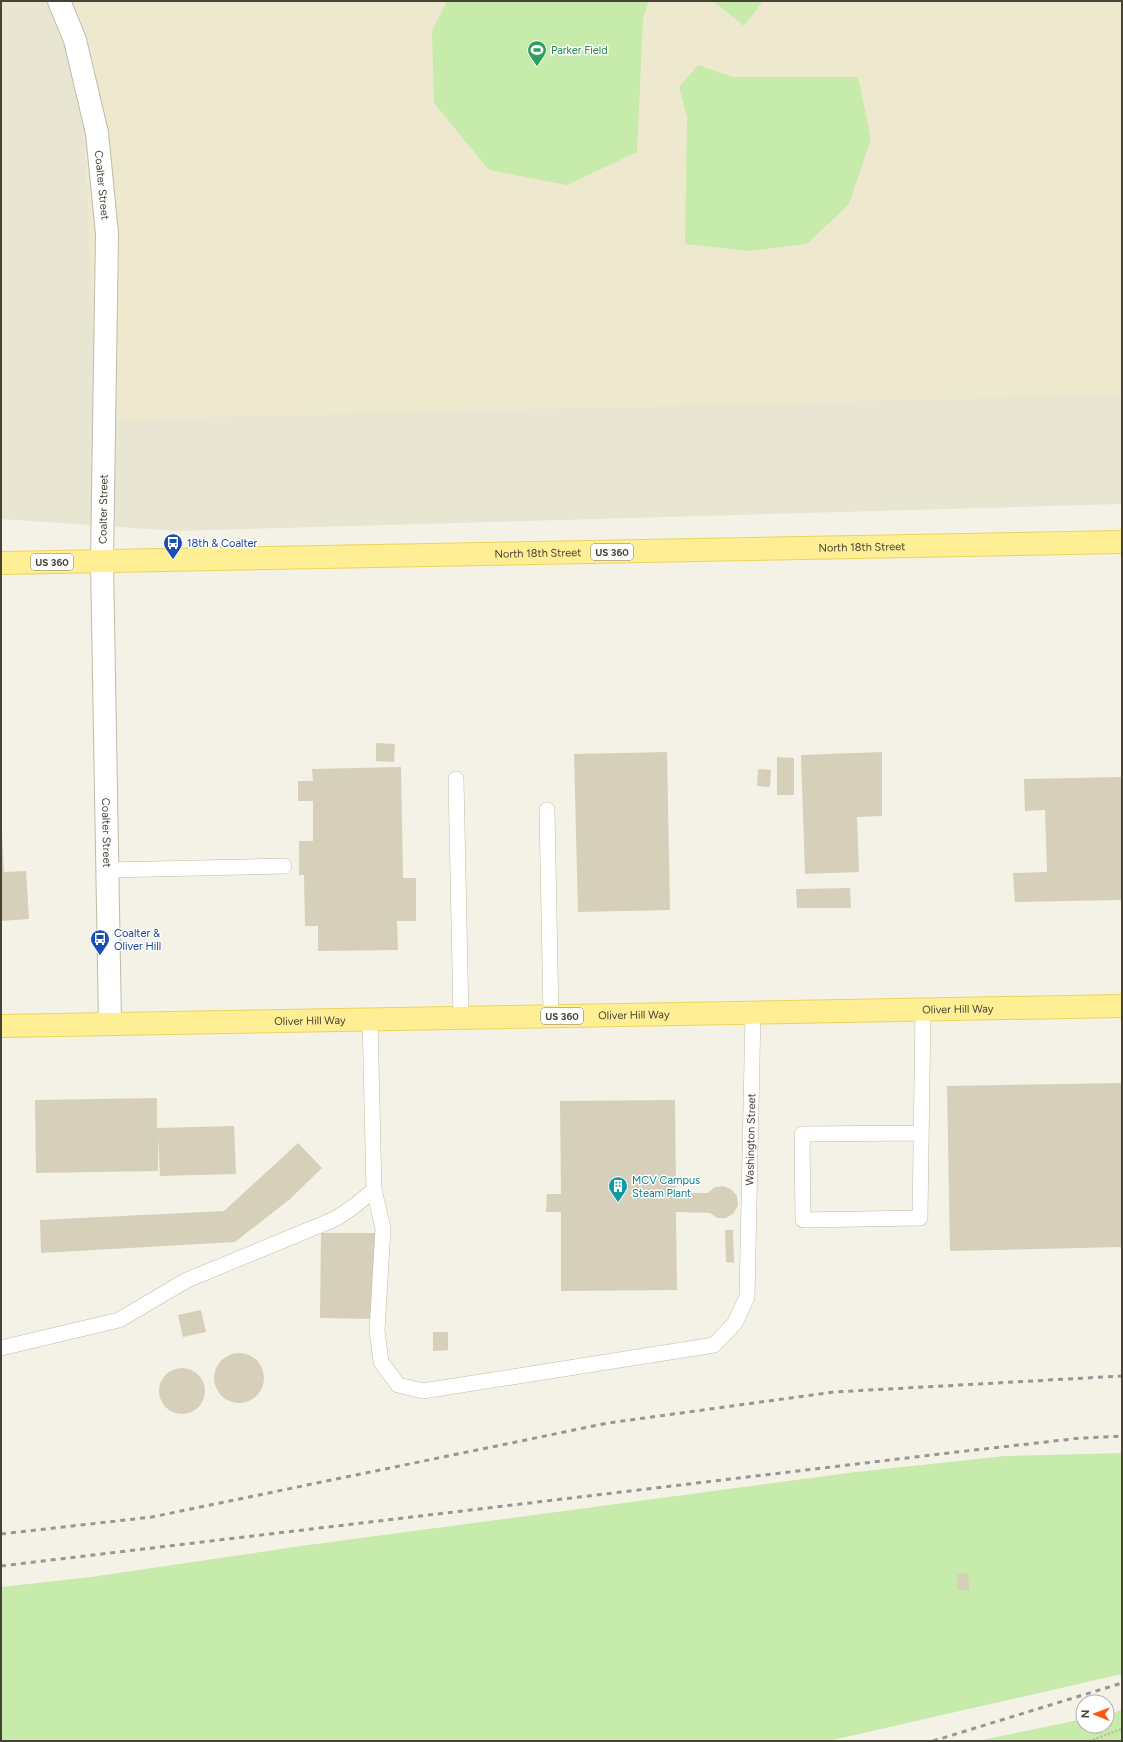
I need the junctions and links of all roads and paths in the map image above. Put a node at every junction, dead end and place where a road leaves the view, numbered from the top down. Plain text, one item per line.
1 (58, 1) edge
2 (1122, 542) edge
3 (102, 561) junction
4 (1, 563) edge
5 (456, 779) dead end
6 (547, 810) dead end
7 (284, 866) dead end
8 (108, 870) junction
9 (1122, 1006) edge
10 (924, 1009) junction
11 (753, 1012) junction
12 (551, 1016) junction
13 (461, 1018) junction
14 (370, 1019) junction
15 (110, 1024) junction
16 (1, 1026) edge
17 (921, 1133) junction
18 (374, 1190) junction
19 (1, 1348) edge
20 (1122, 1729) edge
21 (1089, 1741) edge

1 - 3 street, Coalter Street
2 - 3 main road, North 18th Street / US 360
3 - 4 main road, North 18th Street / US 360
3 - 8 street, Coalter Street
5 - 13 lane
6 - 12 lane
7 - 8 lane
8 - 15 street, Coalter Street
9 - 10 main road, Oliver Hill Way / US 360
10 - 11 main road, Oliver Hill Way / US 360
10 - 17 lane
11 - 12 main road, Oliver Hill Way / US 360
11 - 18 lane, Washington Street
12 - 13 main road, Oliver Hill Way / US 360
13 - 14 main road, Oliver Hill Way / US 360
14 - 15 main road, Oliver Hill Way / US 360
14 - 18 lane, Washington Street
15 - 16 main road, Oliver Hill Way / US 360
17 - 17 lane
18 - 19 lane
20 - 21 path

